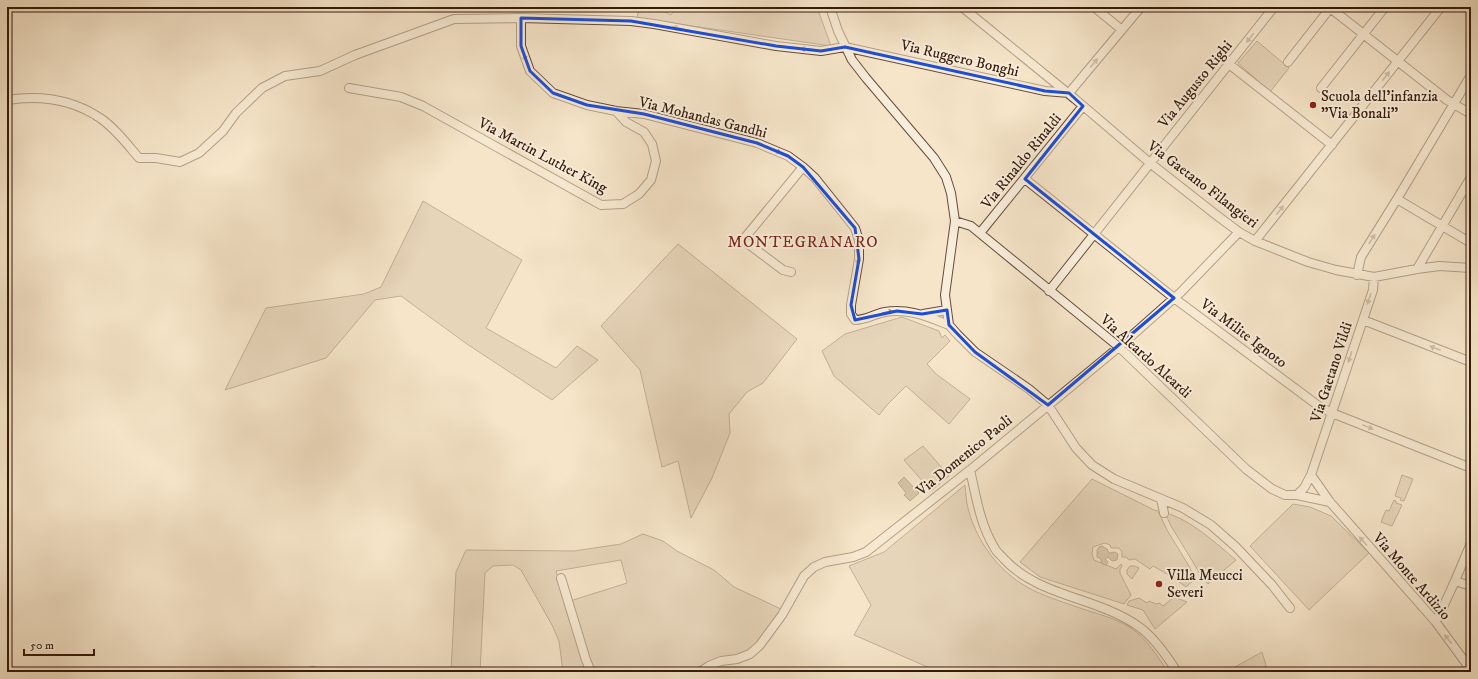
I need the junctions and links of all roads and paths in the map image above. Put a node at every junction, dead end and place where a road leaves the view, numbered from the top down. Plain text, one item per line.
1 (830, 7) edge
2 (962, 7) edge
3 (1094, 7) edge
4 (1141, 7) edge
5 (1274, 7) edge
6 (1330, 7) edge
7 (1385, 7) edge
8 (1441, 7) edge
9 (521, 18) junction
10 (1122, 30) junction
11 (1364, 34) junction
12 (845, 47) junction
13 (1288, 62) dead end
14 (1397, 62) junction
15 (1229, 64) junction
16 (1471, 75) edge
17 (349, 88) dead end
18 (1321, 88) dead end
19 (1069, 93) junction
20 (7, 100) edge
21 (1453, 104) junction
22 (1084, 106) junction
23 (616, 111) junction
24 (1471, 114) edge
25 (1332, 145) junction
26 (1150, 163) junction
27 (803, 167) junction
28 (1471, 178) edge
29 (1025, 179) junction
30 (1397, 199) junction
31 (955, 221) junction
32 (1442, 226) junction
33 (1239, 232) junction
34 (980, 234) junction
35 (1093, 234) junction
36 (1256, 241) junction
37 (1471, 243) edge
38 (1417, 268) junction
39 (1471, 268) edge
40 (791, 272) dead end
41 (1357, 275) junction
42 (1374, 277) junction
43 (1049, 291) junction
44 (1174, 298) junction
45 (947, 310) junction
46 (922, 314) junction
47 (1363, 320) junction
48 (949, 325) junction
49 (1119, 347) junction
50 (1471, 362) edge
51 (1048, 405) junction
52 (1332, 413) junction
53 (1471, 468) edge
54 (970, 470) junction
55 (1311, 475) junction
56 (1298, 495) junction
57 (1161, 499) junction
58 (1330, 502) junction
59 (1164, 513) dead end
60 (1471, 543) edge
61 (561, 578) dead end
62 (1456, 581) junction
63 (1471, 586) edge
64 (1290, 608) dead end
65 (1435, 621) junction
66 (1471, 670) edge
67 (591, 672) edge
68 (700, 672) edge
69 (1177, 672) edge
70 (1464, 672) edge

1 - 12 street
2 - 19 street, Via Gaetano Filangieri
3 - 10 street
4 - 10 street
5 -> 15 street, Via Augusto Righi
6 - 11 street
6 - 13 street
7 - 11 street
8 - 14 street
12 -> 9 street
9 - 20 street
9 -> 23 street
19 -> 10 street
11 - 14 street
11 - 18 street
12 - 19 street, Via Ruggero Bonghi
12 - 31 street
14 - 21 street
25 -> 14 street
15 - 25 street
15 - 26 street, Via Augusto Righi
16 - 21 street
17 - 23 street, Via Martin Luther King
19 - 22 street, Via Gaetano Filangieri
21 - 24 street
21 - 30 street
22 - 26 street, Via Gaetano Filangieri
22 - 29 street, Via Rinaldo Rinaldi
23 -> 27 street, Via Mohandas Gandhi
36 -> 25 street
26 - 33 street, Via Gaetano Filangieri
26 - 35 street, Via Augusto Righi
27 - 40 street
27 -> 46 street, Via Mohandas Gandhi
28 - 32 street
29 - 34 street, Via Rinaldo Rinaldi
29 - 35 street, Via Milite Ignoto
30 - 32 street
41 -> 30 street
31 - 34 street, Via Aleardo Aleardi
31 - 45 street
32 - 37 street
32 - 38 street
33 - 36 street, Via Gaetano Filangieri
33 - 44 street, Via Domenico Paoli
34 - 43 street, Via Aleardo Aleardi
35 - 43 street, Via Augusto Righi
35 - 44 street, Via Milite Ignoto
36 - 41 street, Via Gaetano Filangieri
38 - 39 street, Via Gaetano Filangieri
38 - 42 street, Via Gaetano Filangieri
41 - 42 street, Via Gaetano Filangieri
42 -> 47 street, Via Gaetano Vildi
43 - 49 street, Via Aleardo Aleardi
44 - 49 street, Via Domenico Paoli
44 - 52 street, Via Milite Ignoto
45 - 46 street
45 - 48 street
46 - 48 street
50 -> 47 street
47 -> 52 street, Via Gaetano Vildi
48 - 51 street
49 - 51 street, Via Domenico Paoli
49 - 56 street, Via Aleardo Aleardi
51 - 54 street, Via Domenico Paoli
51 - 57 street
52 -> 53 street, Via Milite Ignoto
52 - 55 street, Via Gaetano Vildi
54 - 68 street, Via Domenico Paoli
54 - 69 street
55 - 56 street
55 - 58 street, Via Monte Ardizio
56 - 58 street
57 - 59 street
57 - 64 street
65 -> 58 street, Via Monte Ardizio
60 - 62 street
61 - 67 street
62 - 63 street
62 - 65 street
66 -> 65 street, Via Monte Ardizio
66 - 70 street

